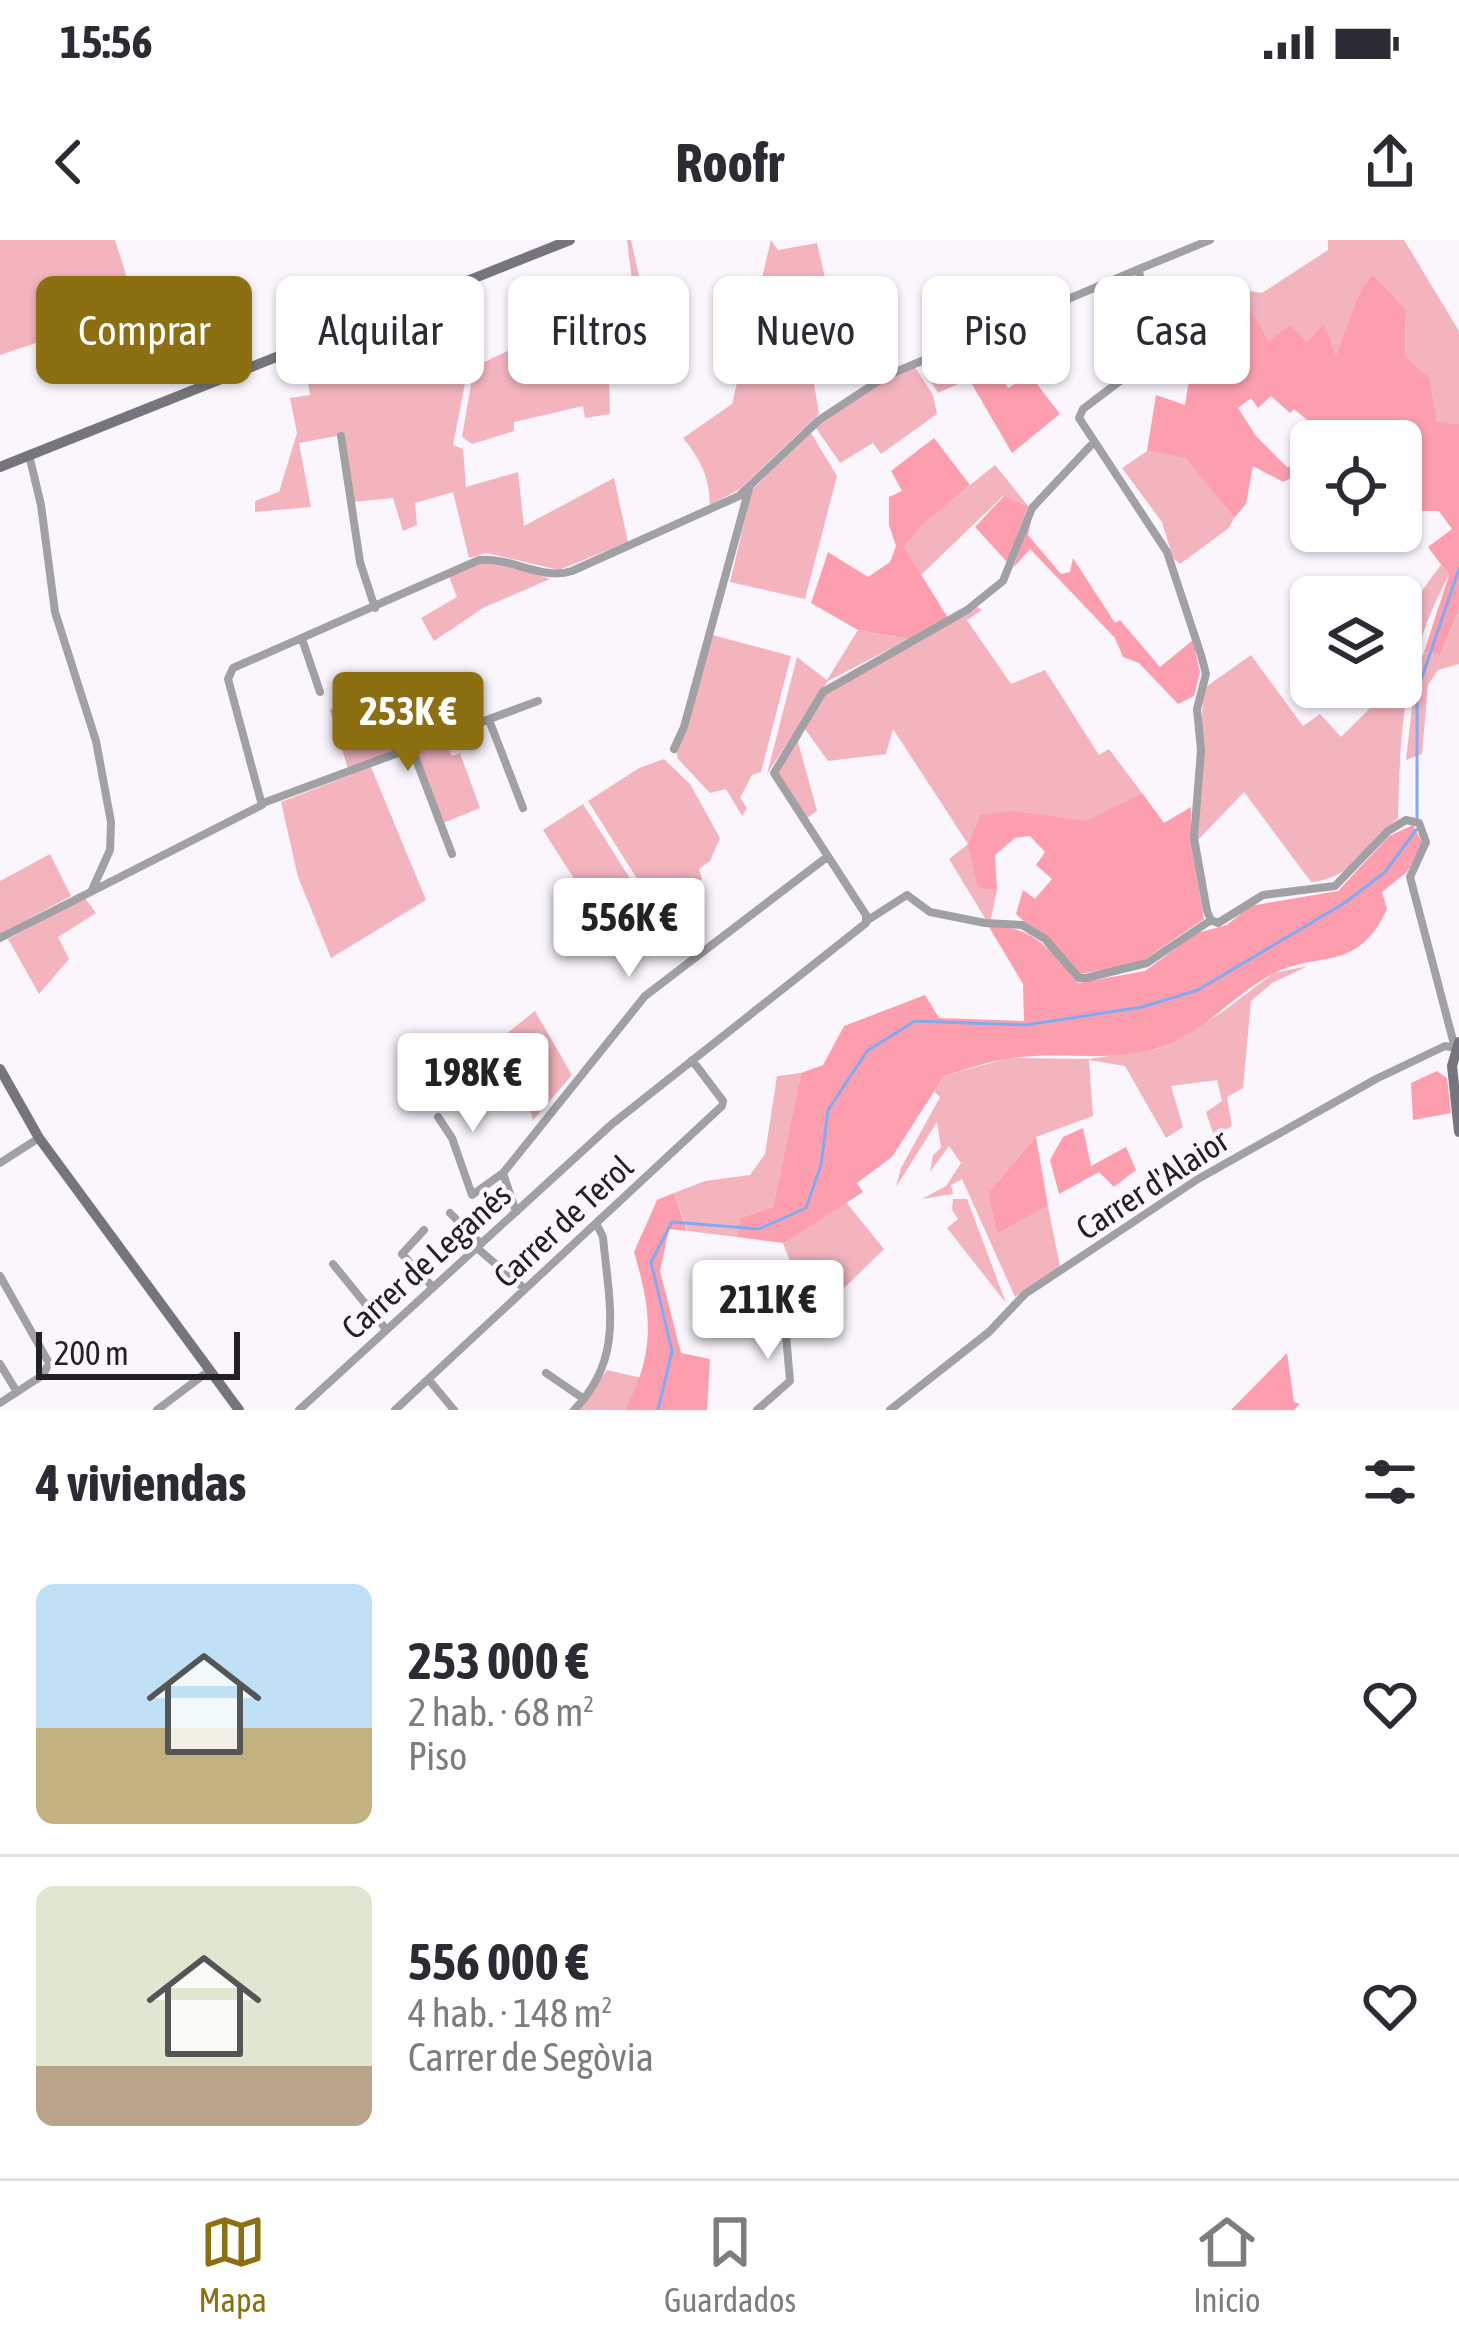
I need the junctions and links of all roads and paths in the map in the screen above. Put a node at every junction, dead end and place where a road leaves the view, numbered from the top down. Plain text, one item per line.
1 (570, 240) edge
2 (1210, 240) edge
3 (1139, 269) junction
4 (341, 436) dead end
5 (1094, 442) junction
6 (28, 455) junction
7 (0, 467) edge
8 (750, 488) junction
9 (375, 608) junction
10 (302, 639) junction
11 (320, 692) dead end
12 (538, 701) dead end
13 (489, 719) junction
14 (412, 749) junction
15 (674, 749) dead end
16 (263, 803) junction
17 (523, 808) dead end
18 (452, 854) dead end
19 (827, 856) junction
20 (92, 890) junction
21 (1211, 920) junction
22 (867, 922) junction
23 (0, 938) edge
24 (1457, 1045) edge
25 (692, 1060) junction
26 (0, 1069) edge
27 (438, 1117) dead end
28 (1459, 1132) edge
29 (39, 1138) junction
30 (0, 1163) edge
31 (502, 1173) junction
32 (516, 1212) junction
33 (450, 1213) dead end
34 (596, 1223) junction
35 (424, 1230) dead end
36 (479, 1246) junction
37 (333, 1264) dead end
38 (0, 1276) edge
39 (431, 1285) junction
40 (525, 1289) junction
41 (776, 1305) dead end
42 (386, 1328) junction
43 (0, 1364) edge
44 (209, 1370) junction
45 (546, 1373) dead end
46 (429, 1380) junction
47 (17, 1392) junction
48 (584, 1399) junction
49 (0, 1403) edge
50 (157, 1410) edge
51 (239, 1410) edge
52 (299, 1410) edge
53 (395, 1410) edge
54 (454, 1410) edge
55 (574, 1410) edge
56 (757, 1410) edge
57 (890, 1410) edge

1 - 6 street
2 - 3 street
3 - 5 street
3 - 8 street
4 - 9 street
5 - 19 street
5 - 21 street
6 - 7 street
6 - 20 street
8 - 9 street
8 - 15 street
9 - 10 street
10 - 11 street
10 - 16 street
12 - 13 street
13 - 14 street
13 - 17 street
14 - 16 street
14 - 18 street
16 - 20 street
19 - 22 street
19 - 31 street
20 - 23 street
21 - 22 street, Carrer de Leganés
21 - 24 street
22 - 25 street, Carrer de Leganés
24 - 28 street
24 - 57 street, Carrer d'Alaior
25 - 32 street, Carrer de Leganés
25 - 34 street, Carrer de Terol
26 - 29 street
27 - 31 street
29 - 30 street
29 - 44 street
31 - 32 street
32 - 36 street, Carrer de Leganés
33 - 36 street
34 - 40 street, Carrer de Terol
34 - 48 street
35 - 39 street
36 - 39 street, Carrer de Leganés
36 - 40 street
37 - 42 street
38 - 47 street
39 - 42 street, Carrer de Leganés
40 - 46 street, Carrer de Terol
41 - 56 street
42 - 52 street, Carrer de Leganés
43 - 47 street
44 - 50 street
44 - 51 street
45 - 48 street
46 - 53 street, Carrer de Terol
46 - 54 street
47 - 49 street
48 - 55 street

